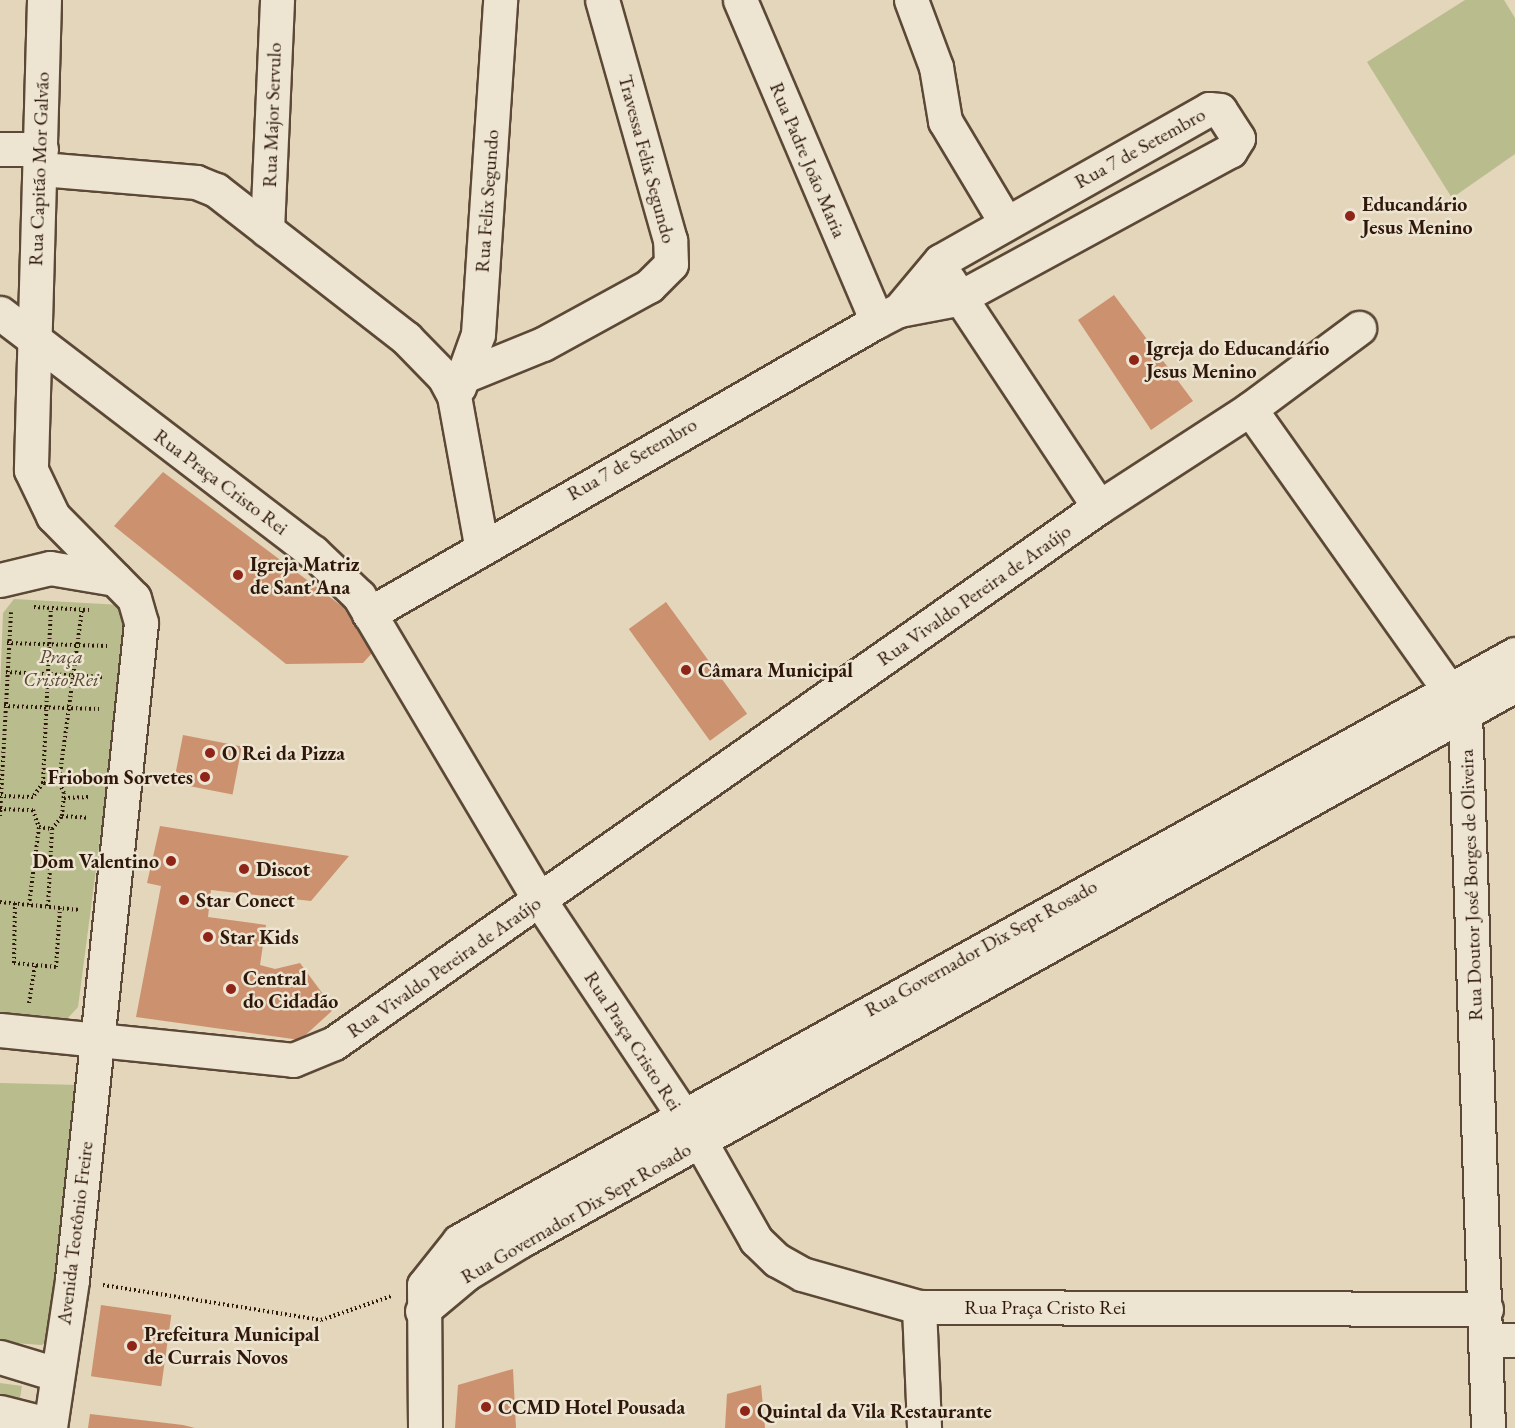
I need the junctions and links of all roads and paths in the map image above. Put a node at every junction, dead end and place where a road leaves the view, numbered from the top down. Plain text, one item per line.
1 (44, 0) edge
2 (276, 0) edge
3 (500, 0) edge
4 (602, 0) edge
5 (910, 0) edge
6 (746, 2) edge
7 (0, 149) edge
8 (41, 159) junction
9 (1097, 172) junction
10 (1120, 210) junction
11 (1006, 223) junction
12 (267, 230) junction
13 (940, 261) junction
14 (957, 299) junction
15 (0, 313) edge
16 (888, 315) junction
17 (1359, 328) dead end
18 (33, 338) junction
19 (459, 386) junction
20 (1250, 409) junction
21 (1099, 507) junction
22 (481, 545) junction
23 (115, 579) junction
24 (8, 593) edge
25 (24, 607) dead end
26 (51, 608) junction
27 (82, 609) junction
28 (98, 610) dead end
29 (369, 614) junction
30 (7, 643) junction
31 (50, 643) junction
32 (77, 644) junction
33 (118, 647) dead end
34 (1515, 654) edge
35 (6, 672) junction
36 (48, 674) junction
37 (73, 676) junction
38 (114, 678) dead end
39 (1515, 685) edge
40 (1456, 702) junction
41 (4, 706) junction
42 (46, 707) junction
43 (69, 707) junction
44 (109, 709) dead end
45 (59, 782) junction
46 (43, 783) junction
47 (1, 796) edge
48 (98, 797) dead end
49 (64, 798) junction
50 (0, 809) edge
51 (0, 816) edge
52 (62, 816) junction
53 (39, 827) junction
54 (52, 829) junction
55 (94, 830) dead end
56 (85, 899) dead end
57 (540, 901) junction
58 (0, 902) edge
59 (15, 903) junction
60 (29, 905) junction
61 (48, 907) junction
62 (60, 908) junction
63 (83, 910) junction
64 (82, 922) dead end
65 (35, 965) junction
66 (28, 1010) junction
67 (37, 1011) dead end
68 (9, 1019) edge
69 (96, 1036) junction
70 (681, 1114) junction
71 (700, 1141) junction
72 (72, 1280) junction
73 (423, 1298) junction
74 (919, 1307) junction
75 (1495, 1330) edge
76 (0, 1357) edge
77 (56, 1374) junction
78 (0, 1412) edge
79 (49, 1426) edge
80 (425, 1428) edge
81 (924, 1428) edge
82 (1488, 1428) edge

1 - 8 street, Rua Capitão Mor Galvão
2 - 12 street, Rua Major Servulo
3 - 19 street, Rua Felix Segundo
4 - 19 street, Travessa Felix Segundo
5 - 11 street
6 - 16 street, Rua Padre João Maria
7 - 8 street
8 - 12 street
8 - 18 street, Rua Capitão Mor Galvão
9 - 10 street
9 - 10 street, Rua 7 de Setembro
9 - 11 street, Rua 7 de Setembro
10 - 14 street, Rua 7 de Setembro
11 - 13 street, Rua 7 de Setembro
12 - 19 street
13 - 14 street
13 - 16 street, Rua 7 de Setembro
14 - 16 street, Rua 7 de Setembro
14 - 21 street
15 - 18 street, Rua Praça Cristo Rei
16 - 22 street, Rua 7 de Setembro
17 - 20 street, Rua Vivaldo Pereira de Araújo
18 - 23 street
18 - 29 street, Rua Praça Cristo Rei
19 - 22 street
20 - 21 street, Rua Vivaldo Pereira de Araújo
20 - 40 street
21 - 57 street, Rua Vivaldo Pereira de Araújo
22 - 29 street, Rua 7 de Setembro
23 - 24 street
23 - 69 street
24 - 30 path
25 - 26 path
26 - 27 path
26 - 31 path
27 - 28 path
27 - 32 path
29 - 57 street, Rua Praça Cristo Rei
30 - 31 path
30 - 35 path
31 - 32 path
31 - 36 path
32 - 33 path
32 - 37 path
34 - 40 street, Rua Governador Dix Sept Rosado
35 - 36 path
35 - 41 path
36 - 37 path
36 - 42 path
37 - 38 path
37 - 43 path
39 - 40 street, Rua Governador Dix Sept Rosado
40 - 70 street, Rua Governador Dix Sept Rosado
40 - 71 street, Rua Governador Dix Sept Rosado
40 - 75 street, Rua Doutor José Borges de Oliveira
41 - 42 path
41 - 47 path
42 - 43 path
42 - 46 path
43 - 44 path
43 - 45 path
45 - 46 path
45 - 49 path
46 - 47 path
47 - 50 path
48 - 49 path
49 - 52 path
50 - 51 path
50 - 53 path
52 - 54 path
52 - 55 path
53 - 54 path
53 - 60 path
54 - 61 path
56 - 63 path
57 - 69 street, Rua Vivaldo Pereira de Araújo
57 - 70 street, Rua Praça Cristo Rei
58 - 59 path
59 - 60 path
59 - 65 path
60 - 61 path
61 - 62 path
62 - 63 path
62 - 65 path
63 - 64 path
65 - 66 path
66 - 67 path
66 - 68 path
68 - 69 street, Rua Vivaldo Pereira de Araújo
69 - 72 street, Avenida Teotônio Freire
70 - 71 street, Rua Praça Cristo Rei
70 - 73 street, Rua Governador Dix Sept Rosado
71 - 73 street, Rua Governador Dix Sept Rosado
71 - 74 street, Rua Praça Cristo Rei
72 - 73 path
72 - 77 street, Avenida Teotônio Freire
73 - 80 street
74 - 75 street, Rua Praça Cristo Rei
74 - 81 street
75 - 82 street, Rua Doutor José Borges de Oliveira
76 - 77 street
77 - 79 street, Avenida Teotônio Freire
78 - 79 street

